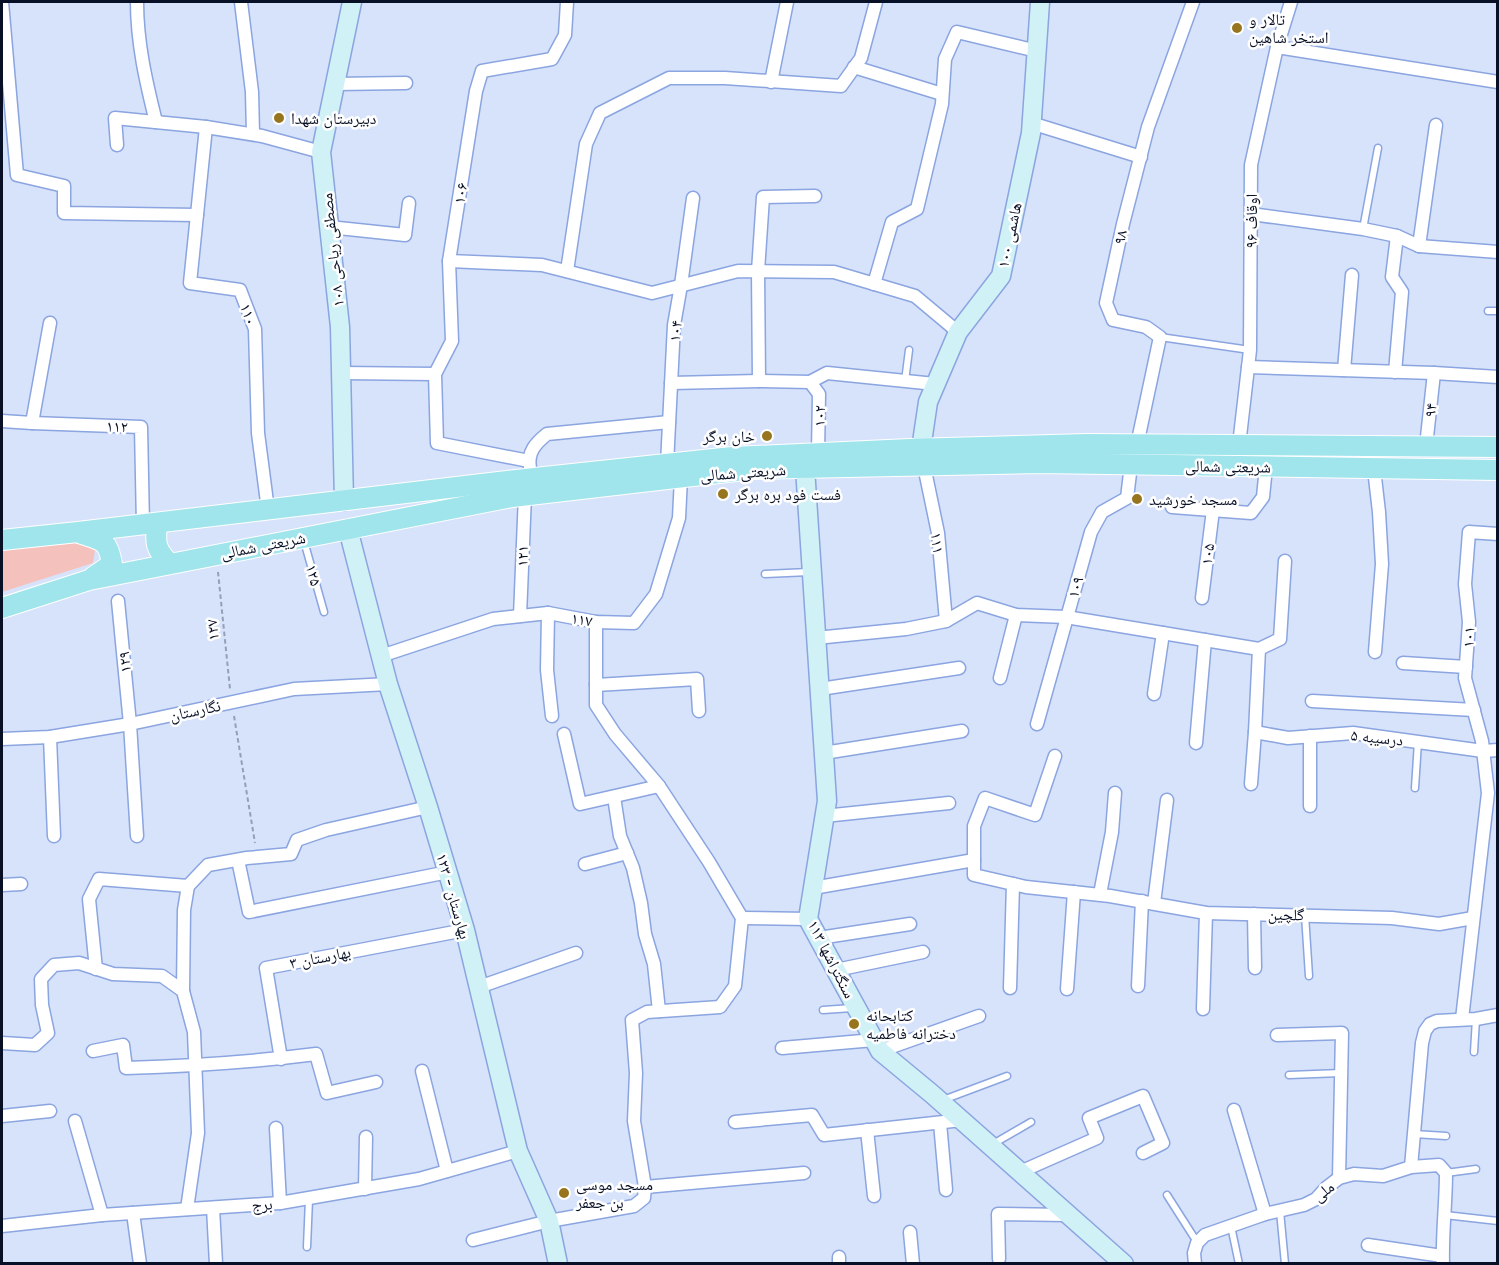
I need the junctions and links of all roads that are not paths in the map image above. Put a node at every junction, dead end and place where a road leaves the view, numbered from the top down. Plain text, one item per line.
1 (2, 2) edge
2 (137, 2) edge
3 (241, 2) edge
4 (352, 2) edge
5 (567, 2) edge
6 (787, 2) edge
7 (876, 2) edge
8 (1040, 2) edge
9 (1193, 2) edge
10 (1291, 2) edge
11 (1277, 47) junction
12 (1037, 51) junction
13 (854, 67) junction
14 (771, 82) junction
15 (1497, 82) edge
16 (406, 83) dead end
17 (335, 84) junction
18 (942, 94) junction
19 (156, 122) junction
20 (1031, 123) junction
21 (1436, 125) dead end
22 (206, 127) junction
23 (253, 134) junction
24 (117, 145) dead end
25 (1378, 148) dead end
26 (321, 152) junction
27 (1140, 157) junction
28 (815, 196) dead end
29 (693, 198) dead end
30 (410, 203) dead end
31 (1251, 214) junction
32 (197, 215) junction
33 (329, 227) junction
34 (1363, 229) junction
35 (1396, 236) junction
36 (1419, 246) junction
37 (1497, 252) edge
38 (449, 261) junction
39 (567, 271) junction
40 (758, 271) junction
41 (1352, 275) dead end
42 (873, 284) junction
43 (681, 285) junction
44 (1488, 311) dead end
45 (1497, 311) edge
46 (50, 323) dead end
47 (958, 332) junction
48 (1160, 337) junction
49 (909, 350) dead end
50 (1250, 350) junction
51 (1248, 367) junction
52 (1344, 370) junction
53 (1395, 372) junction
54 (341, 373) junction
55 (435, 374) junction
56 (1434, 374) junction
57 (1497, 377) edge
58 (759, 381) junction
59 (905, 381) junction
60 (671, 382) junction
61 (810, 382) junction
62 (935, 384) junction
63 (2, 421) edge
64 (669, 422) junction
65 (32, 423) junction
66 (1137, 445) junction
67 (1239, 445) junction
68 (1426, 446) junction
69 (1497, 447) edge
70 (1040, 455) junction
71 (922, 457) junction
72 (812, 461) junction
73 (1131, 465) junction
74 (1266, 467) junction
75 (1374, 469) junction
76 (1497, 470) edge
77 (674, 471) junction
78 (528, 478) junction
79 (344, 501) junction
80 (1173, 507) dead end
81 (268, 510) junction
82 (1213, 510) junction
83 (150, 524) junction
84 (348, 529) junction
85 (78, 532) junction
86 (1497, 534) edge
87 (303, 537) junction
88 (2, 540) edge
89 (1285, 561) dead end
90 (171, 564) junction
91 (812, 572) junction
92 (765, 574) dead end
93 (89, 580) junction
94 (1202, 598) dead end
95 (118, 601) dead end
96 (2, 608) edge
97 (324, 612) dead end
98 (548, 613) junction
99 (1016, 615) junction
100 (520, 616) junction
101 (1066, 617) junction
102 (946, 621) junction
103 (596, 622) junction
104 (1164, 633) junction
105 (816, 638) junction
106 (1205, 640) junction
107 (1259, 649) junction
108 (1375, 652) dead end
109 (381, 657) junction
110 (1403, 663) dead end
111 (1466, 667) junction
112 (958, 669) dead end
113 (1000, 678) dead end
114 (388, 684) junction
115 (596, 686) junction
116 (820, 689) junction
117 (1154, 694) dead end
118 (1312, 700) dead end
119 (1474, 710) junction
120 (699, 711) dead end
121 (552, 716) dead end
122 (130, 724) junction
123 (1037, 724) dead end
124 (962, 731) dead end
125 (1256, 732) junction
126 (564, 734) dead end
127 (1310, 736) junction
128 (50, 737) junction
129 (2, 738) edge
130 (1418, 742) junction
131 (1196, 743) dead end
132 (1482, 746) junction
133 (1497, 750) edge
134 (824, 753) junction
135 (1054, 756) dead end
136 (1251, 784) dead end
137 (659, 786) junction
138 (1415, 788) dead end
139 (1115, 793) dead end
140 (614, 797) junction
141 (1167, 800) dead end
142 (949, 803) dead end
143 (1310, 806) dead end
144 (428, 807) junction
145 (824, 816) junction
146 (54, 836) dead end
147 (137, 836) dead end
148 (627, 853) junction
149 (238, 860) junction
150 (974, 860) junction
151 (585, 864) dead end
152 (448, 872) junction
153 (21, 884) dead end
154 (1013, 884) junction
155 (2, 885) edge
156 (188, 886) junction
157 (813, 888) junction
158 (1074, 892) junction
159 (1100, 894) junction
160 (1148, 902) junction
161 (1206, 913) junction
162 (1254, 914) junction
163 (1305, 915) junction
164 (741, 918) junction
165 (1473, 918) junction
166 (808, 919) junction
167 (910, 924) dead end
168 (465, 930) junction
169 (819, 938) junction
170 (923, 952) dead end
171 (576, 953) dead end
172 (1255, 968) dead end
173 (96, 969) junction
174 (836, 970) junction
175 (1309, 976) dead end
176 (1138, 986) dead end
177 (479, 987) junction
178 (1010, 988) dead end
179 (1067, 989) dead end
180 (183, 991) junction
181 (856, 1007) junction
182 (1203, 1009) dead end
183 (823, 1010) dead end
184 (659, 1011) junction
185 (1497, 1015) edge
186 (979, 1016) dead end
187 (1476, 1018) junction
188 (1462, 1019) junction
189 (1277, 1035) dead end
190 (2, 1043) edge
191 (877, 1046) junction
192 (782, 1047) dead end
193 (93, 1051) dead end
194 (1474, 1052) dead end
195 (281, 1059) junction
196 (196, 1066) junction
197 (422, 1071) dead end
198 (1341, 1072) junction
199 (1288, 1075) dead end
200 (1007, 1076) dead end
201 (376, 1082) dead end
202 (940, 1101) junction
203 (1234, 1110) dead end
204 (50, 1111) dead end
205 (2, 1116) edge
206 (962, 1120) junction
207 (75, 1121) dead end
208 (735, 1122) dead end
209 (1031, 1122) dead end
210 (940, 1123) junction
211 (276, 1128) dead end
212 (867, 1130) junction
213 (1414, 1134) junction
214 (1446, 1136) dead end
215 (366, 1137) dead end
216 (990, 1146) junction
217 (518, 1151) junction
218 (1143, 1153) dead end
219 (1410, 1167) junction
220 (1443, 1169) junction
221 (1476, 1169) dead end
222 (447, 1172) junction
223 (1020, 1172) junction
224 (804, 1173) dead end
225 (1339, 1178) junction
226 (645, 1187) junction
227 (365, 1189) junction
228 (946, 1190) dead end
229 (1167, 1195) dead end
230 (874, 1196) dead end
231 (309, 1199) junction
232 (280, 1203) junction
233 (213, 1208) junction
234 (188, 1209) junction
235 (1280, 1210) junction
236 (133, 1213) junction
237 (1265, 1214) junction
238 (102, 1215) junction
239 (1068, 1215) junction
240 (1445, 1215) junction
241 (549, 1221) junction
242 (1497, 1221) edge
243 (2, 1226) edge
244 (1231, 1226) junction
245 (910, 1232) dead end
246 (473, 1240) dead end
247 (1197, 1243) junction
248 (1368, 1245) dead end
249 (307, 1246) dead end
250 (999, 1259) dead end
251 (1442, 1260) edge
252 (140, 1263) edge
253 (216, 1263) edge
254 (558, 1263) edge
255 (913, 1263) edge
256 (1124, 1263) edge
257 (1195, 1263) edge
258 (1239, 1263) edge
259 (1284, 1263) edge

1 - 32 street
2 - 19 street
3 - 23 street
4 - 17 street, مصطفی ریاحی ۱۰۸
5 - 38 street, ۱۰۶
6 - 14 street
7 - 13 street
8 - 12 street, هاشمی ۱۰۰
9 - 27 street, ۹۸
10 - 11 street, اوقاف ۹۶
11 - 15 street
11 - 31 street, اوقاف ۹۶
12 - 18 street
12 - 20 street, هاشمی ۱۰۰
13 - 14 street
13 - 18 street
14 - 39 street
16 - 17 street
17 - 26 street, مصطفی ریاحی ۱۰۸
18 - 42 street
19 - 22 street
19 - 24 street
20 - 27 street
20 - 47 street, هاشمی ۱۰۰
21 - 36 street
22 - 23 street
22 - 32 street, ۱۱۰
23 - 26 street
25 - 34 lane
26 - 33 street, مصطفی ریاحی ۱۰۸
27 - 48 street, ۹۸
28 - 40 street
29 - 43 street, ۱۰۴
30 - 33 street
31 - 34 street
31 - 50 street, اوقاف ۹۶
32 - 81 street, ۱۱۰
33 - 54 street, مصطفی ریاحی ۱۰۸
34 - 35 street
35 - 36 street
35 - 53 street
36 - 37 street
38 - 39 street
38 - 55 street, ۱۰۶
39 - 43 street
40 - 42 street
40 - 43 street
40 - 58 street
41 - 52 street
42 - 47 street
43 - 60 street, ۱۰۴
44 - 45 lane
46 - 65 street
47 - 62 street, هاشمی ۱۰۰
48 - 50 lane
48 - 66 street
49 - 59 lane
50 - 51 street, اوقاف ۹۶
51 - 52 street
51 - 67 street, اوقاف ۹۶
52 - 53 street
53 - 56 street
54 - 55 street
54 - 79 street, مصطفی ریاحی ۱۰۸
55 - 78 street, ۱۰۶
56 - 57 street
56 - 68 street, ۹۴
58 - 60 street
58 - 61 street
59 - 61 street
59 - 62 street
60 - 64 street, ۱۰۴
61 - 72 street, ۱۰۲
62 - 71 street, هاشمی ۱۰۰
63 - 65 street
64 - 77 street, ۱۰۴
64 - 78 street
65 - 83 street, ۱۱۲
66 - 67 main road, شریعتی شمالی
66 - 70 main road, شریعتی شمالی
67 - 68 main road, شریعتی شمالی
68 - 69 main road, شریعتی شمالی
70 - 71 main road, شریعتی شمالی
70 - 73 main road, شریعتی شمالی
71 - 72 main road, شریعتی شمالی
71 - 102 street, ۱۱۱
72 - 77 main road, شریعتی شمالی
72 - 91 street, سنگتراشها ۱۱۳
73 - 74 main road, شریعتی شمالی
73 - 101 street, ۱۰۹
74 - 75 main road, شریعتی شمالی
74 - 82 street
75 - 76 main road, شریعتی شمالی
75 - 108 street
77 - 78 main road, شریعتی شمالی
77 - 103 street, ۱۱۷
78 - 79 main road, شریعتی شمالی
78 - 84 main road, شریعتی شمالی
78 - 100 street, ۱۲۱
79 - 81 main road, شریعتی شمالی
80 - 82 street
81 - 83 main road, شریعتی شمالی
82 - 94 street, ۱۰۵
83 - 85 main road, شریعتی شمالی
83 - 90 main road
84 - 87 main road, شریعتی شمالی
84 - 109 street, بهارستان - ۱۲۳
85 - 88 main road, شریعتی شمالی
85 - 93 main road
86 - 111 street, ۱۰۱
87 - 90 main road, شریعتی شمالی
87 - 97 lane, ۱۲۵
89 - 107 street
90 - 93 main road, شریعتی شمالی
91 - 92 lane
91 - 105 street, سنگتراشها ۱۱۳
93 - 96 main road, شریعتی شمالی
95 - 122 street, ۱۲۹
98 - 100 street, ۱۱۷
98 - 103 street, ۱۱۷
98 - 121 street
99 - 101 street
99 - 102 street
99 - 113 street
100 - 109 street, ۱۱۷
101 - 104 street
101 - 123 street, ۱۰۹
102 - 105 street
103 - 115 street
104 - 106 street
104 - 117 street
105 - 116 street, سنگتراشها ۱۱۳
106 - 107 street
106 - 131 street
107 - 125 street
109 - 114 street, بهارستان - ۱۲۳
110 - 111 street
111 - 119 street, ۱۰۱
112 - 116 street
114 - 122 street, نگارستان
114 - 144 street, بهارستان - ۱۲۳
115 - 120 street
115 - 137 street
116 - 134 street, سنگتراشها ۱۱۳
118 - 119 street
119 - 132 street, ۱۰۱
122 - 128 street, نگارستان
122 - 147 street, ۱۲۹
124 - 134 street
125 - 127 street, درسیبه ۵
125 - 136 street
126 - 140 street
127 - 130 street, درسیبه ۵
127 - 143 street
128 - 129 street, نگارستان
128 - 146 street
130 - 132 street, درسیبه ۵
130 - 138 lane
132 - 133 street, درسیبه ۵
132 - 165 street, ۱۰۱
134 - 145 street, سنگتراشها ۱۱۳
135 - 150 street
137 - 140 street
137 - 164 street
139 - 159 street
140 - 148 street
141 - 160 street
142 - 145 street
144 - 149 street
144 - 152 street, بهارستان - ۱۲۳
145 - 157 street, سنگتراشها ۱۱۳
148 - 151 street
148 - 184 street
149 - 152 street
149 - 156 street
150 - 154 street, گلچین
150 - 157 street
152 - 168 street, بهارستان - ۱۲۳
153 - 155 street
154 - 158 street, گلچین
154 - 178 street
156 - 173 street
156 - 180 street
157 - 166 street, سنگتراشها ۱۱۳
158 - 159 street, گلچین
158 - 179 street
159 - 160 street, گلچین
160 - 161 street, گلچین
160 - 176 street
161 - 162 street, گلچین
161 - 182 street
162 - 163 street, گلچین
162 - 172 street
163 - 165 street, گلچین
163 - 175 lane
164 - 166 street
164 - 184 street
165 - 188 street, ۱۰۱
166 - 169 street, سنگتراشها ۱۱۳
167 - 169 street
168 - 177 street, بهارستان - ۱۲۳
168 - 195 street, بهارستان ۳
169 - 174 street, سنگتراشها ۱۱۳
170 - 174 street
171 - 177 street
173 - 180 street
173 - 190 street
174 - 181 street, سنگتراشها ۱۱۳
177 - 217 street, بهارستان - ۱۲۳
180 - 196 street
181 - 183 lane
181 - 191 street, سنگتراشها ۱۱۳
184 - 226 street
185 - 187 street
186 - 191 street
187 - 188 street
187 - 194 lane
188 - 213 street
189 - 198 street
191 - 192 street
191 - 202 street, سنگتراشها ۱۱۳
193 - 196 street
195 - 196 street
195 - 201 street
196 - 234 street
197 - 222 street
198 - 199 lane
198 - 225 street
200 - 202 lane
202 - 206 street, سنگتراشها ۱۱۳
203 - 237 street
204 - 205 street
206 - 210 street
206 - 216 street, سنگتراشها ۱۱۳
207 - 238 street
208 - 212 street
209 - 216 lane
210 - 212 street
210 - 228 street
211 - 232 street
212 - 230 street
213 - 214 lane
213 - 219 street
215 - 227 street
216 - 223 street, سنگتراشها ۱۱۳
217 - 222 street, برج
217 - 241 street, بهارستان - ۱۲۳
218 - 223 street
219 - 220 street, ملی
219 - 225 street, ملی
220 - 221 lane
220 - 240 street
222 - 227 street, برج
223 - 239 street, سنگتراشها ۱۱۳
224 - 226 street
225 - 235 street, ملی
226 - 241 street
227 - 231 street, برج
229 - 247 lane
231 - 232 street, برج
231 - 249 lane
232 - 233 street, برج
233 - 234 street, برج
233 - 253 street
234 - 236 street, برج
235 - 237 street, ملی
235 - 259 lane
236 - 238 street, برج
236 - 252 street
237 - 244 street, ملی
238 - 243 street, برج
239 - 250 street
239 - 256 street, سنگتراشها ۱۱۳
240 - 242 lane
240 - 251 street
241 - 246 street
241 - 254 street, بهارستان - ۱۲۳
244 - 247 street, ملی
244 - 258 lane
245 - 255 street
247 - 257 street
248 - 251 street

